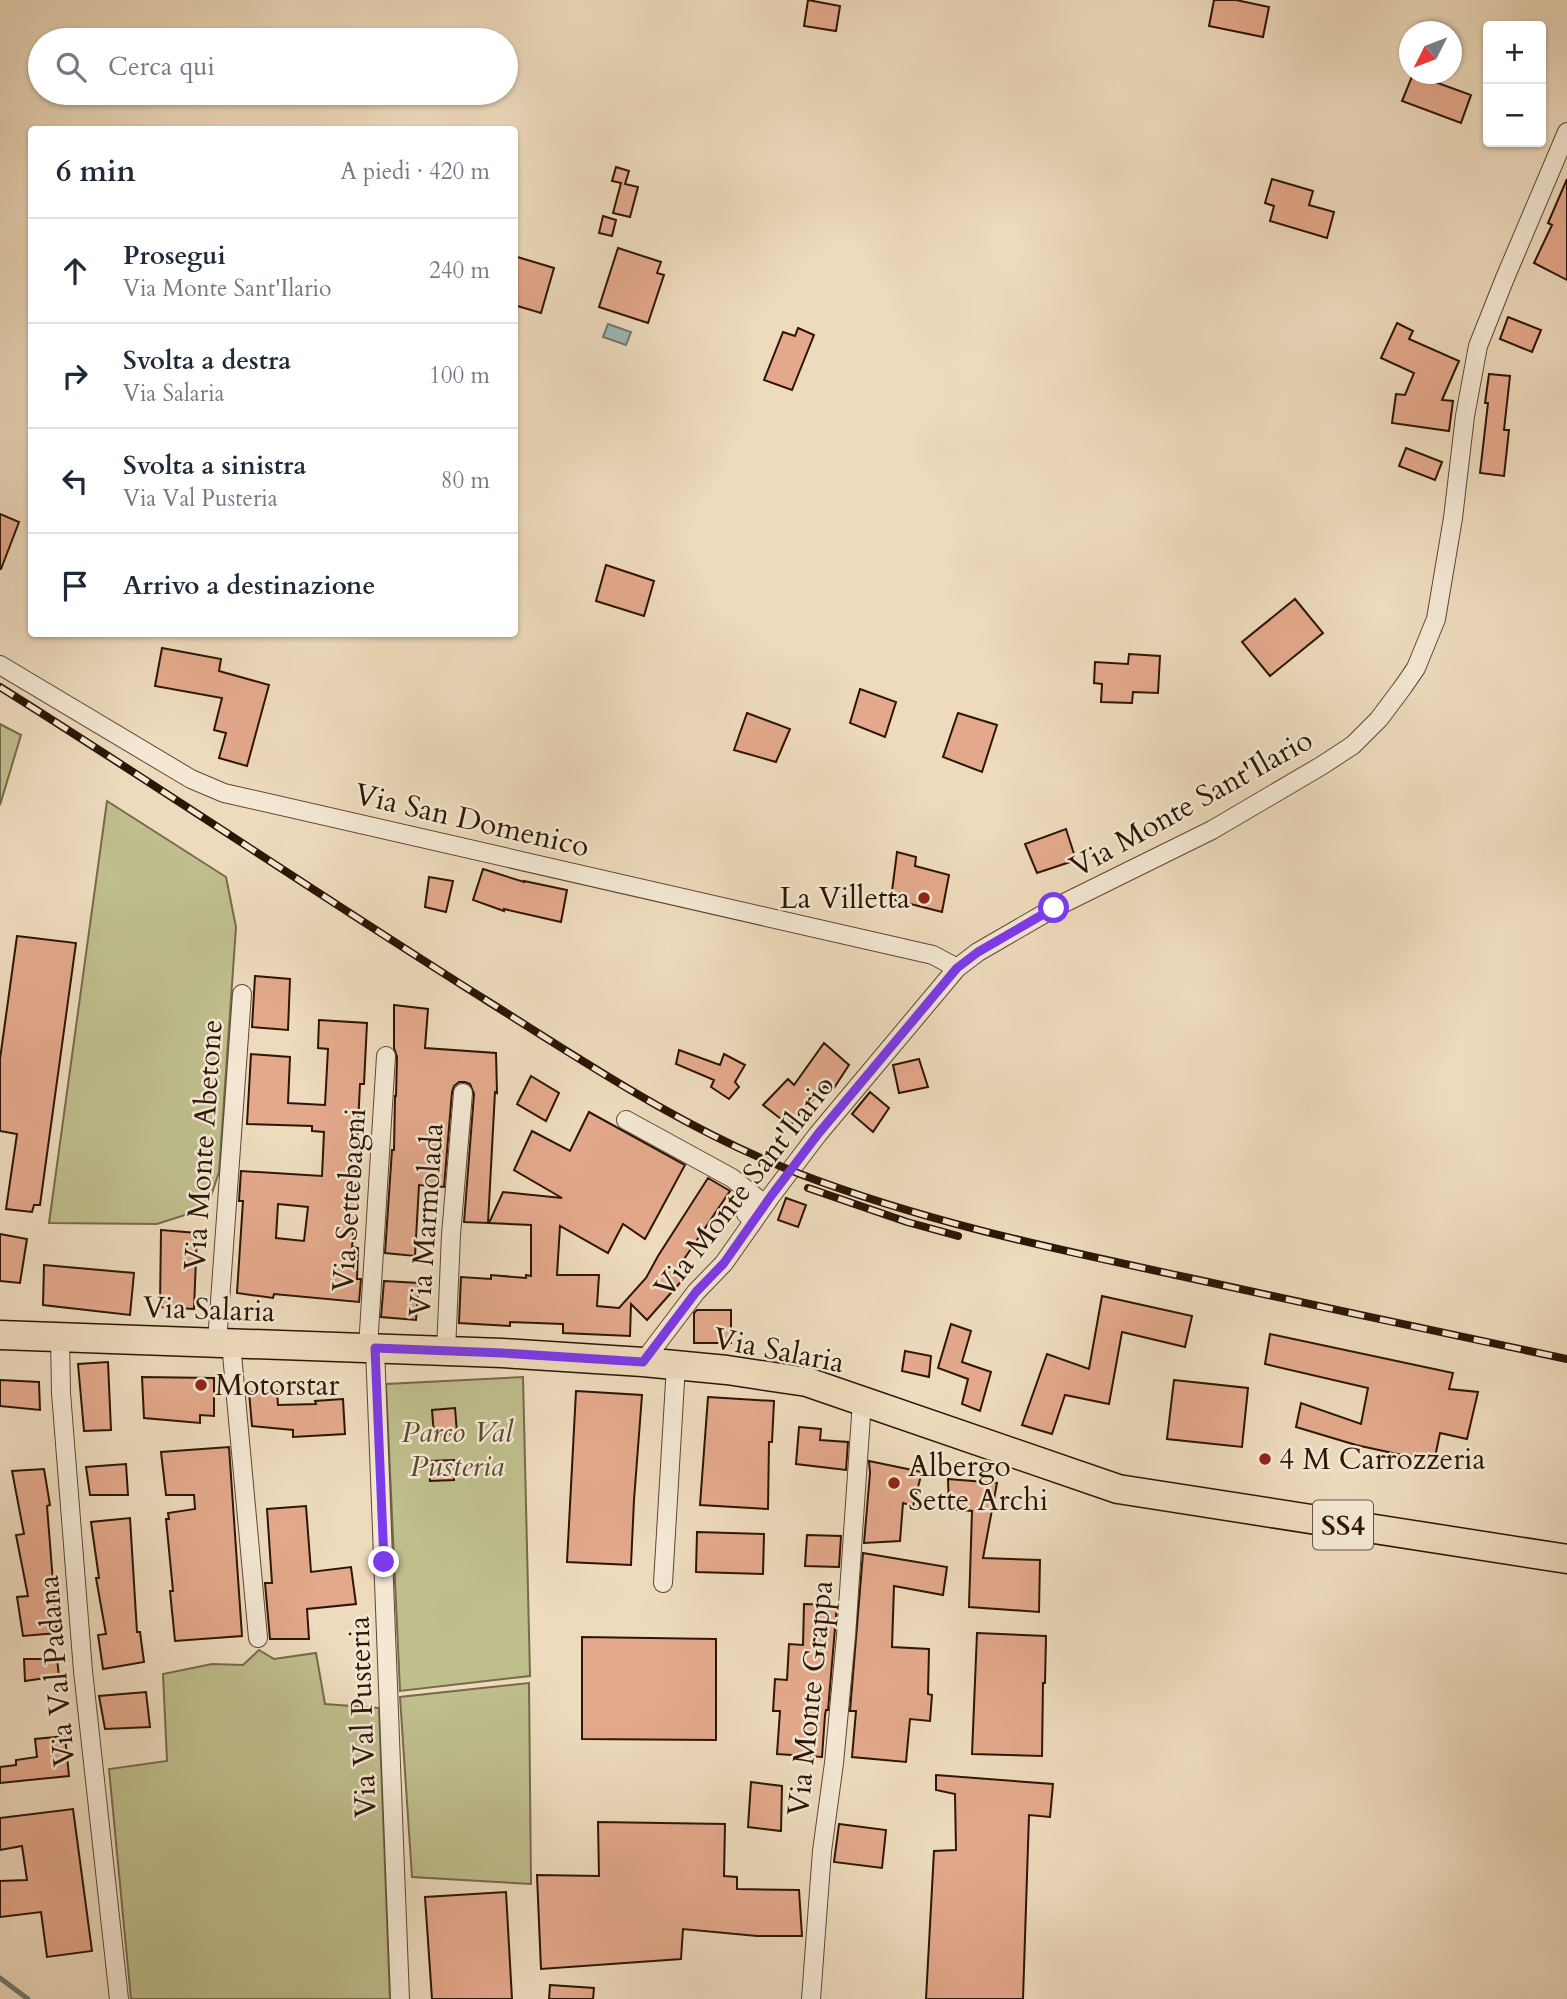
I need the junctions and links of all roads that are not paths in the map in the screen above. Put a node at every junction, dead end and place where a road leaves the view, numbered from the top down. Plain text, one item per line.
1 (1567, 132) edge
2 (0, 665) edge
3 (957, 968) junction
4 (242, 994) dead end
5 (386, 1056) dead end
6 (463, 1093) dead end
7 (626, 1121) dead end
8 (711, 1276) junction
9 (0, 1335) edge
10 (60, 1337) junction
11 (224, 1343) junction
12 (372, 1348) junction
13 (446, 1351) junction
14 (643, 1362) junction
15 (676, 1365) junction
16 (862, 1401) junction
17 (1567, 1559) edge
18 (663, 1583) dead end
19 (258, 1638) dead end
20 (119, 1999) edge
21 (400, 1999) edge
22 (811, 1999) edge

1 - 3 street, Via Monte Sant'Ilario
2 - 3 street, Via San Domenico
3 - 8 street, Via Monte Sant'Ilario
4 - 11 street, Via Monte Abetone
5 - 12 street, Via Settebagni
6 - 13 street, Via Marmolada
7 - 8 street
8 - 14 street, Via Monte Sant'Ilario
9 - 10 main road, Via Salaria / SS4
10 - 11 main road, Via Salaria / SS4
10 - 20 street, Via Val Padana
11 - 12 main road, Via Salaria / SS4
11 - 19 street, Via Monte Abetone
12 - 13 main road, Via Salaria / SS4
12 - 21 street, Via Val Pusteria
13 - 14 main road, Via Salaria / SS4
14 - 15 main road, Via Salaria / SS4
15 - 16 main road, Via Salaria / SS4
15 - 18 street
16 - 17 main road, Via Salaria / SS4
16 - 22 street, Via Monte Grappa

